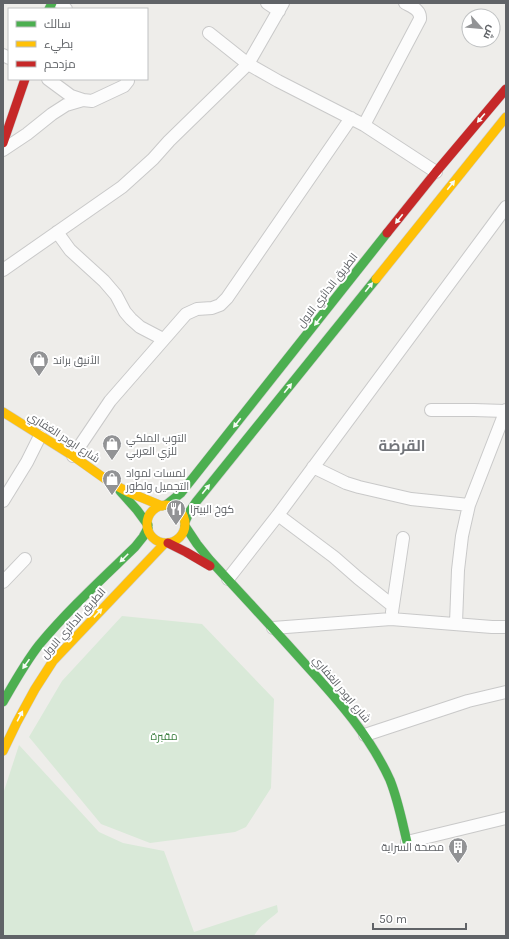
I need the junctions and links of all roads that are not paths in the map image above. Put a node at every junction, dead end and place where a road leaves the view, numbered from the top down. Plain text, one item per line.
1 (267, 3) edge
2 (405, 3) edge
3 (281, 7) edge
4 (209, 33) dead end
5 (248, 64) junction
6 (25, 80) edge
7 (49, 80) edge
8 (128, 80) edge
9 (506, 89) edge
10 (83, 100) junction
11 (506, 117) edge
12 (351, 118) junction
13 (364, 125) junction
14 (3, 143) edge
15 (3, 150) edge
16 (436, 172) junction
17 (506, 207) edge
18 (57, 232) junction
19 (3, 270) edge
20 (163, 339) junction
21 (431, 410) dead end
22 (506, 411) edge
23 (3, 412) edge
24 (40, 436) junction
25 (73, 456) junction
26 (313, 467) junction
27 (111, 483) junction
28 (3, 501) edge
29 (469, 505) junction
30 (164, 506) junction
31 (278, 516) junction
32 (185, 524) junction
33 (148, 527) junction
34 (403, 538) dead end
35 (166, 543) junction
36 (25, 559) dead end
37 (225, 576) junction
38 (3, 582) edge
39 (393, 606) junction
40 (391, 619) junction
41 (456, 623) junction
42 (506, 627) edge
43 (273, 628) junction
44 (506, 692) edge
45 (3, 702) edge
46 (365, 735) junction
47 (3, 751) edge
48 (506, 818) edge
49 (407, 842) joint

1 - 3 street
2 - 13 street
3 - 5 street
4 - 5 street
5 - 12 street
5 - 18 street
6 - 14 main road
7 - 10 street
8 - 10 street
9 -> 16 main road, الطريق الدائري الاول
10 - 15 street
32 -> 11 main road
12 - 13 street
12 - 20 street
13 - 16 street
16 -> 30 main road, الطريق الدائري الاول
17 - 26 street
18 - 19 street
18 - 20 street
20 - 25 street
21 - 22 street
22 - 29 street
23 - 24 main road, شارع ابودر الغفاري
24 - 25 main road, شارع ابودر الغفاري
24 - 28 street
25 - 27 main road, شارع ابودر الغفاري
26 - 29 street
26 - 31 street
27 - 30 main road, شارع ابودر الغفاري
27 - 33 main road, شارع ابودر الغفاري
29 - 41 street
30 - 32 main road
30 - 33 main road
31 - 37 street
31 - 39 street
32 - 35 main road
32 - 37 main road, شارع ابودر الغفاري
33 - 35 main road
33 -> 45 main road, الطريق الدائري الاول
34 - 39 street
35 - 37 main road, شارع ابودر الغفاري
47 -> 35 main road, الطريق الدائري الاول
36 - 38 street
37 - 43 main road, شارع ابودر الغفاري
39 - 40 street
40 - 41 street
40 - 43 street
41 - 42 street
43 - 46 main road, شارع ابودر الغفاري
44 - 46 street
46 - 49 main road, شارع ابودر الغفاري
48 - 49 street

